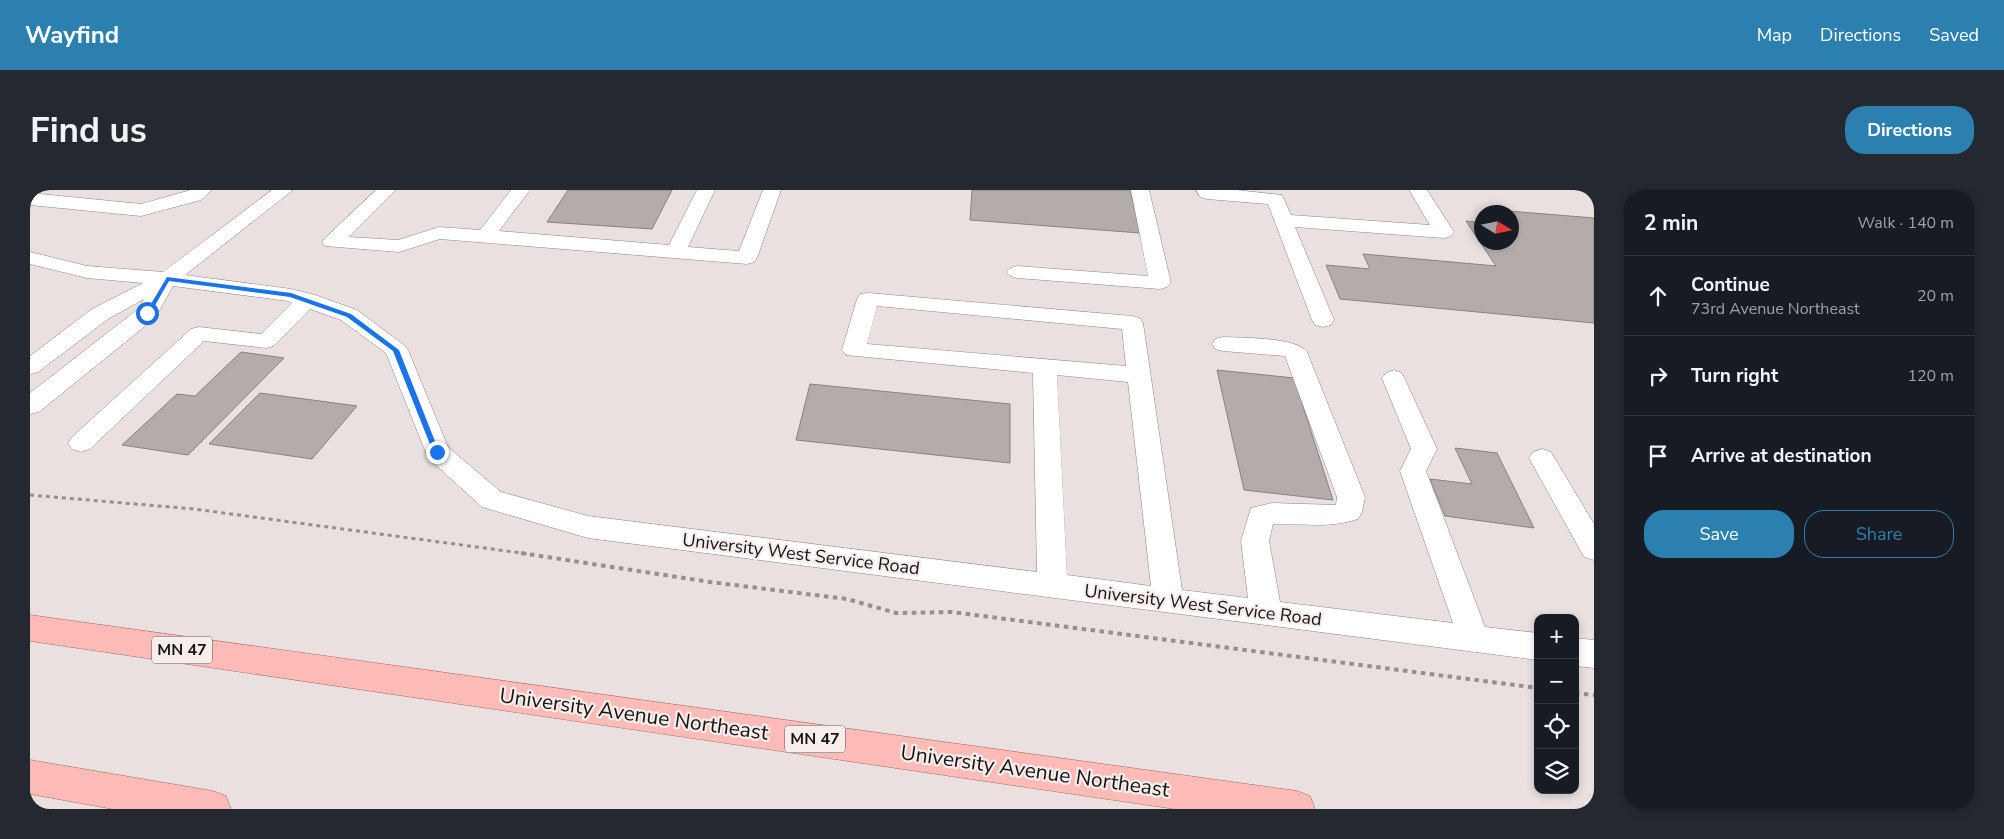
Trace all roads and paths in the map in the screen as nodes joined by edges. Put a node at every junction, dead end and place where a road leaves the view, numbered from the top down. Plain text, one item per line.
1 (202, 190) edge
2 (284, 190) edge
3 (387, 190) edge
4 (521, 190) edge
5 (706, 190) edge
6 (772, 190) edge
7 (1140, 190) edge
8 (1206, 190) edge
9 (1418, 190) edge
10 (30, 199) edge
11 (1283, 220) junction
12 (484, 236) junction
13 (676, 252) junction
14 (39, 260) edge
15 (1017, 272) dead end
16 (30, 274) edge
17 (167, 279) junction
18 (307, 300) junction
19 (1322, 320) dead end
20 (1223, 344) dead end
21 (1045, 366) junction
22 (30, 367) edge
23 (1139, 375) junction
24 (1394, 378) dead end
25 (30, 406) edge
26 (81, 443) dead end
27 (1542, 458) dead end
28 (30, 495) edge
29 (1594, 549) edge
30 (1052, 586) junction
31 (1168, 601) junction
32 (1266, 613) junction
33 (30, 628) edge
34 (1474, 639) junction
35 (1534, 646) edge
36 (1579, 652) edge
37 (1594, 654) edge
38 (1534, 687) edge
39 (1579, 693) edge
40 (1594, 695) edge
41 (30, 777) edge
42 (213, 809) edge
43 (1297, 809) edge

1 - 10 street
2 - 17 street
3 - 12 street
4 - 12 street
5 - 13 street
6 - 13 street
7 - 15 street
8 - 11 street
9 - 11 street
11 - 19 street
12 - 13 street
14 - 16 street
14 - 17 street, University West Service Road
17 - 18 street, University West Service Road
17 - 22 street
17 - 25 street
18 - 26 street
18 - 30 street, University West Service Road
20 - 32 street
21 - 23 street
21 - 23 street
21 - 30 street
23 - 31 street
24 - 34 street
27 - 29 street
28 - 38 path
30 - 31 street, University West Service Road
31 - 32 street, University West Service Road
32 - 34 street, University West Service Road
33 - 43 main road, University Avenue Northeast / MN 47
34 - 35 street, University West Service Road
36 - 37 street
39 - 40 path
41 - 42 main road

